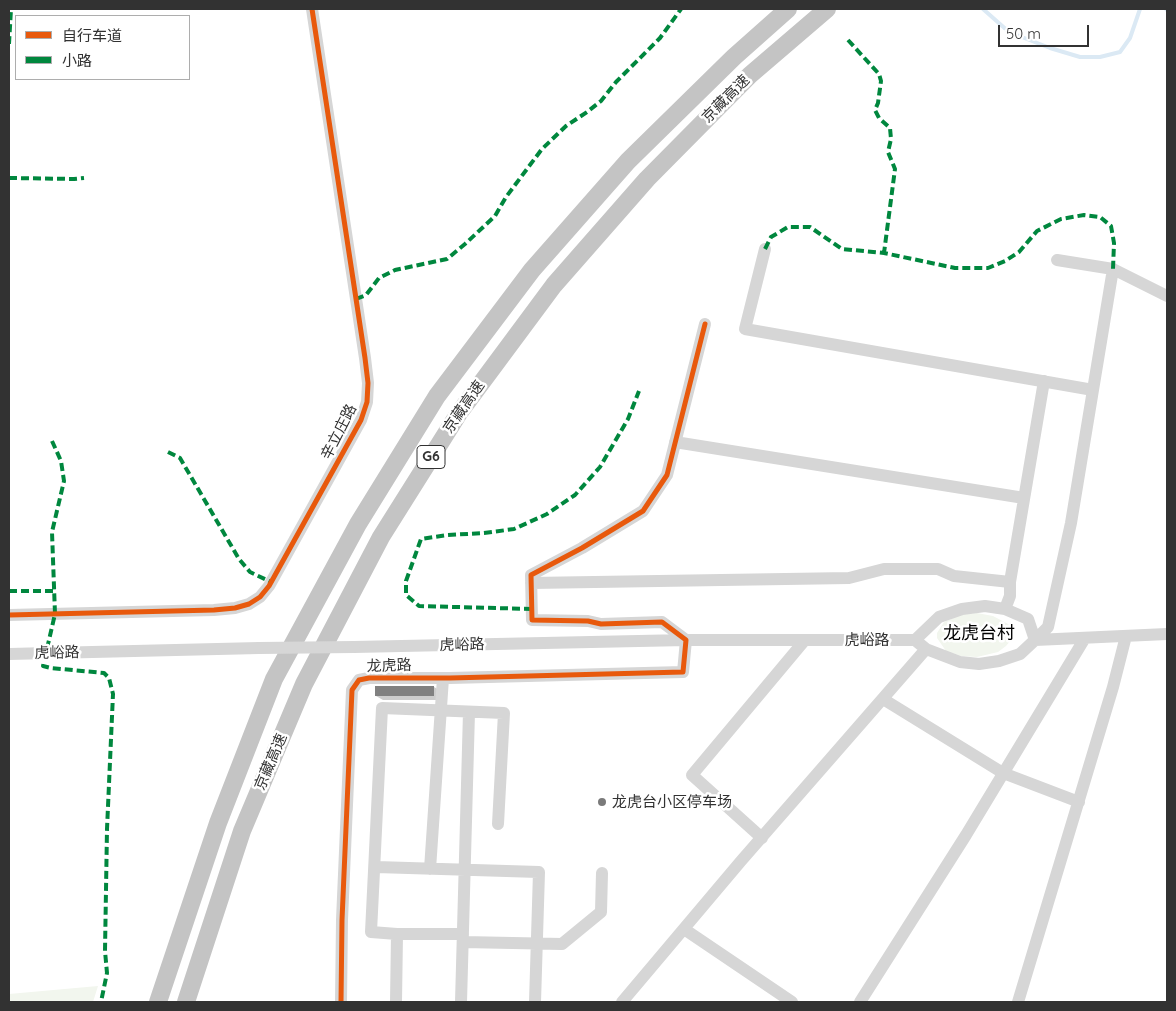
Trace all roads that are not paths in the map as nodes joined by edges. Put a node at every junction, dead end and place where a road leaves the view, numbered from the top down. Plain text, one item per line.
1 (312, 9) edge
2 (788, 9) edge
3 (827, 9) edge
4 (765, 249) dead end
5 (1057, 260) dead end
6 (1113, 268) junction
7 (1167, 296) edge
8 (705, 324) dead end
9 (1044, 381) junction
10 (1093, 390) junction
11 (675, 442) junction
12 (1024, 498) junction
13 (1010, 582) junction
14 (531, 583) junction
15 (1006, 608) junction
16 (9, 615) edge
17 (1167, 634) edge
18 (1126, 636) junction
19 (1085, 638) junction
20 (686, 640) junction
21 (805, 640) junction
22 (915, 640) junction
23 (1035, 640) junction
24 (926, 649) junction
25 (9, 654) edge
26 (443, 678) junction
27 (883, 699) junction
28 (441, 710) junction
29 (469, 712) junction
30 (1003, 772) junction
31 (1079, 802) junction
32 (498, 824) dead end
33 (762, 838) junction
34 (376, 866) junction
35 (430, 869) junction
36 (465, 870) junction
37 (602, 873) dead end
38 (684, 929) junction
39 (397, 934) junction
40 (463, 938) junction
41 (537, 944) junction
42 (158, 1002) edge
43 (186, 1002) edge
44 (341, 1002) edge
45 (396, 1002) edge
46 (461, 1002) edge
47 (535, 1002) edge
48 (622, 1002) edge
49 (792, 1002) edge
50 (860, 1002) edge
51 (1018, 1002) edge

1 - 16 street, 辛立庄路
2 - 42 highway, 京藏高速 / G6
3 - 43 highway, 京藏高速 / G6
4 - 9 street
5 - 6 street
6 - 7 street
6 - 10 street
8 - 11 street
9 - 10 street
9 - 12 street
10 - 23 street
11 - 12 street
11 - 14 street
12 - 13 street
13 - 14 street
13 - 15 street
14 - 20 street
15 - 22 street
15 - 23 street
17 - 18 street
18 - 19 street
18 - 31 street
19 - 23 street
19 - 30 street
20 - 21 street, 虎峪路
20 - 25 street, 虎峪路, bridge
20 - 26 street, 龙虎路
21 - 22 street, 虎峪路
21 - 33 street
22 - 24 street
23 - 24 street
24 - 27 street
26 - 28 street
26 - 44 street, 龙虎路
27 - 30 street
27 - 33 street
28 - 29 street
28 - 34 street
28 - 35 street
29 - 32 street
29 - 36 street
30 - 31 street
30 - 50 street
31 - 51 street
33 - 38 street
34 - 35 street
34 - 39 street
35 - 36 street
36 - 40 street
36 - 41 street
37 - 41 street
38 - 48 street
38 - 49 street
39 - 40 street
39 - 45 street
40 - 41 street
40 - 46 street
41 - 47 street

